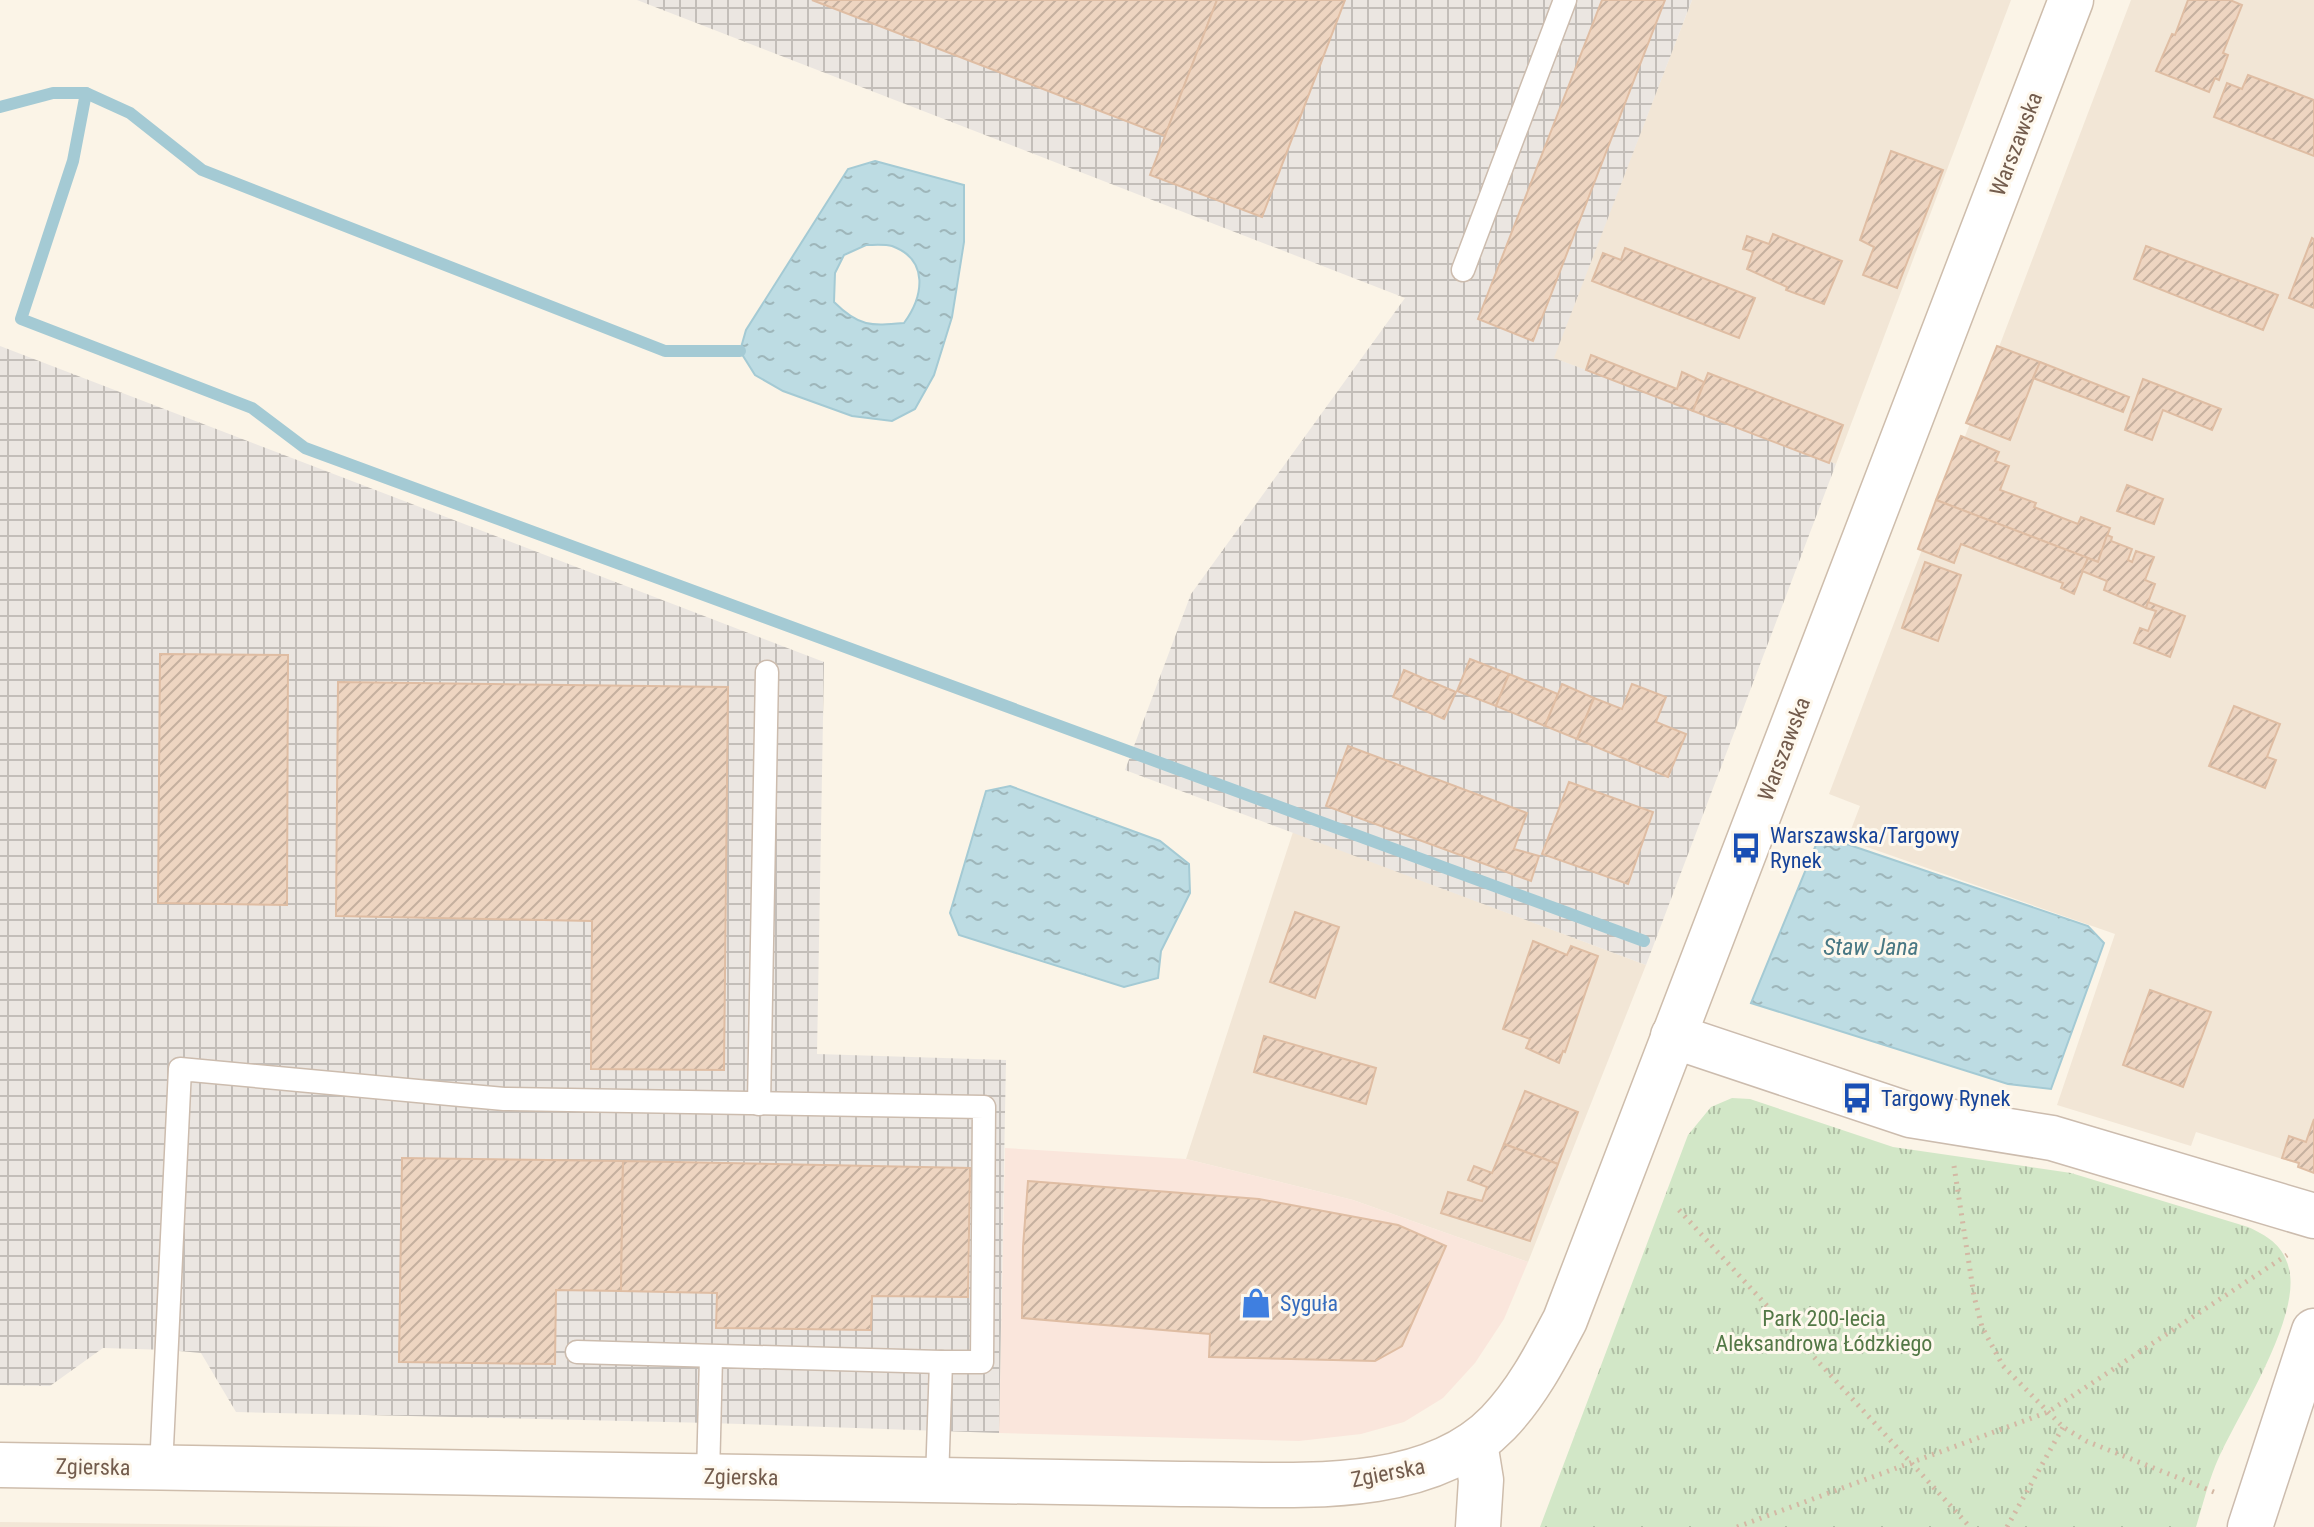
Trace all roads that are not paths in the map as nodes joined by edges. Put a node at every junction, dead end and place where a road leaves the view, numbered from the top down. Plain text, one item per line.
1 (1565, 0) edge
2 (2071, 0) edge
3 (1463, 270) dead end
4 (767, 672) dead end
5 (1673, 1036) junction
6 (759, 1104) junction
7 (2303, 1234) edge
8 (2314, 1331) edge
9 (577, 1352) dead end
10 (711, 1357) junction
11 (941, 1362) junction
12 (1475, 1443) junction
13 (0, 1465) edge
14 (161, 1468) junction
15 (708, 1476) junction
16 (937, 1480) junction
17 (1478, 1527) edge
18 (2250, 1527) edge

1 - 3 lane
2 - 5 main road, Warszawska
4 - 6 lane
5 - 7 main road
5 - 12 main road, Warszawska
6 - 11 lane
6 - 14 lane
8 - 18 main road
9 - 10 lane
10 - 11 lane
10 - 15 lane
11 - 16 lane
12 - 16 main road, Zgierska
12 - 17 main road
13 - 14 main road, Zgierska
14 - 15 main road, Zgierska
15 - 16 main road, Zgierska

